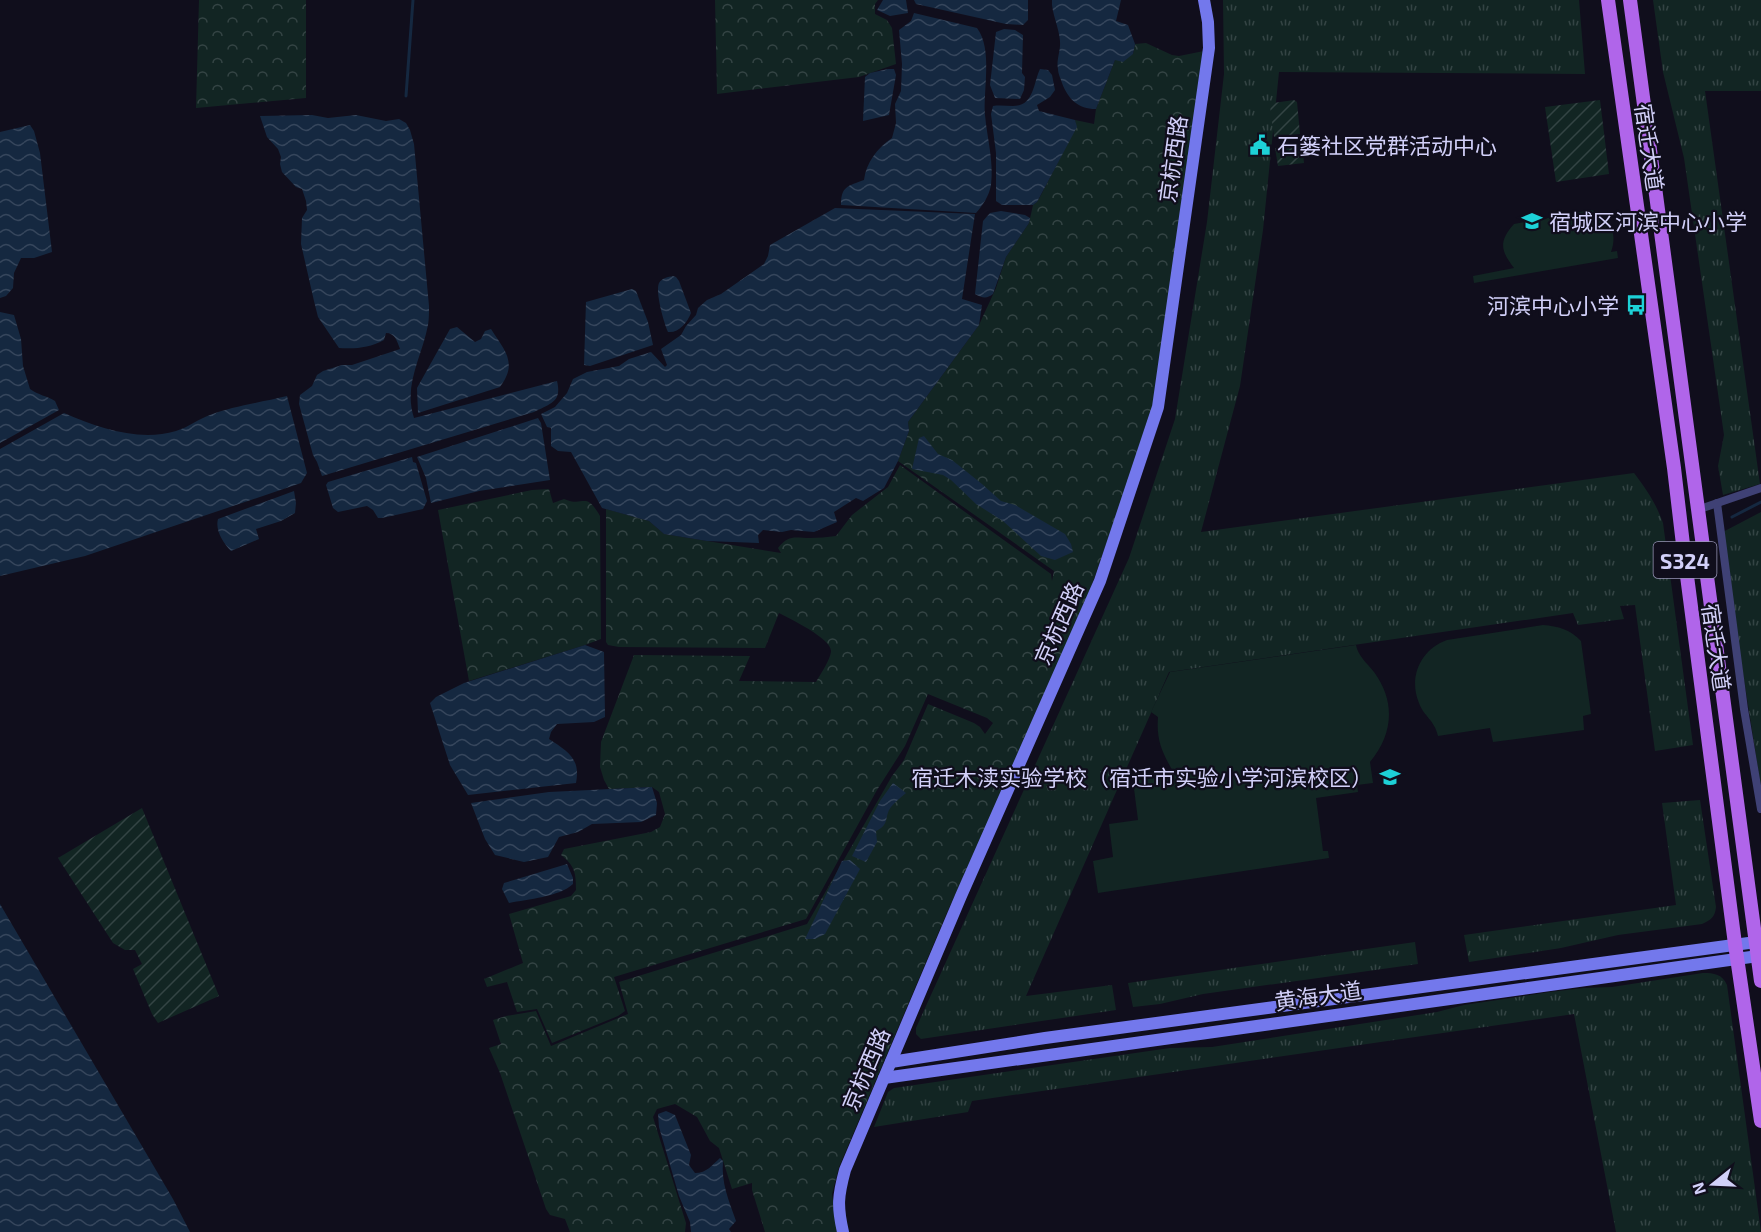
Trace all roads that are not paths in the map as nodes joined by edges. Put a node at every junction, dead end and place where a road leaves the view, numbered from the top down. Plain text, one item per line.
1 (1204, 0) edge
2 (1608, 0) edge
3 (1630, 0) edge
4 (1761, 488) edge
5 (1717, 503) junction
6 (1697, 510) junction
7 (1758, 766) edge
8 (1761, 809) edge
9 (1756, 942) junction
10 (1735, 944) junction
11 (1758, 956) junction
12 (1737, 959) junction
13 (1761, 981) edge
14 (891, 1062) junction
15 (884, 1078) junction
16 (1761, 1121) edge
17 (843, 1232) edge

1 - 14 main road, 京杭西路
2 - 10 main road, 宿迁大道 / S324
3 - 6 main road, 宿迁大道 / S324
4 - 5 street
5 - 6 street
5 - 7 street
6 - 9 main road, 宿迁大道 / S324
7 - 8 street
9 - 10 main road, 黄海大道
9 - 11 main road, 宿迁大道 / S324
10 - 12 main road, 宿迁大道 / S324
10 - 14 main road, 黄海大道
11 - 12 main road, 黄海大道
11 - 13 main road, 宿迁大道 / S324
12 - 15 main road, 黄海大道
12 - 16 main road, 宿迁大道 / S324
14 - 15 main road, 京杭西路
15 - 17 main road, 京杭西路

